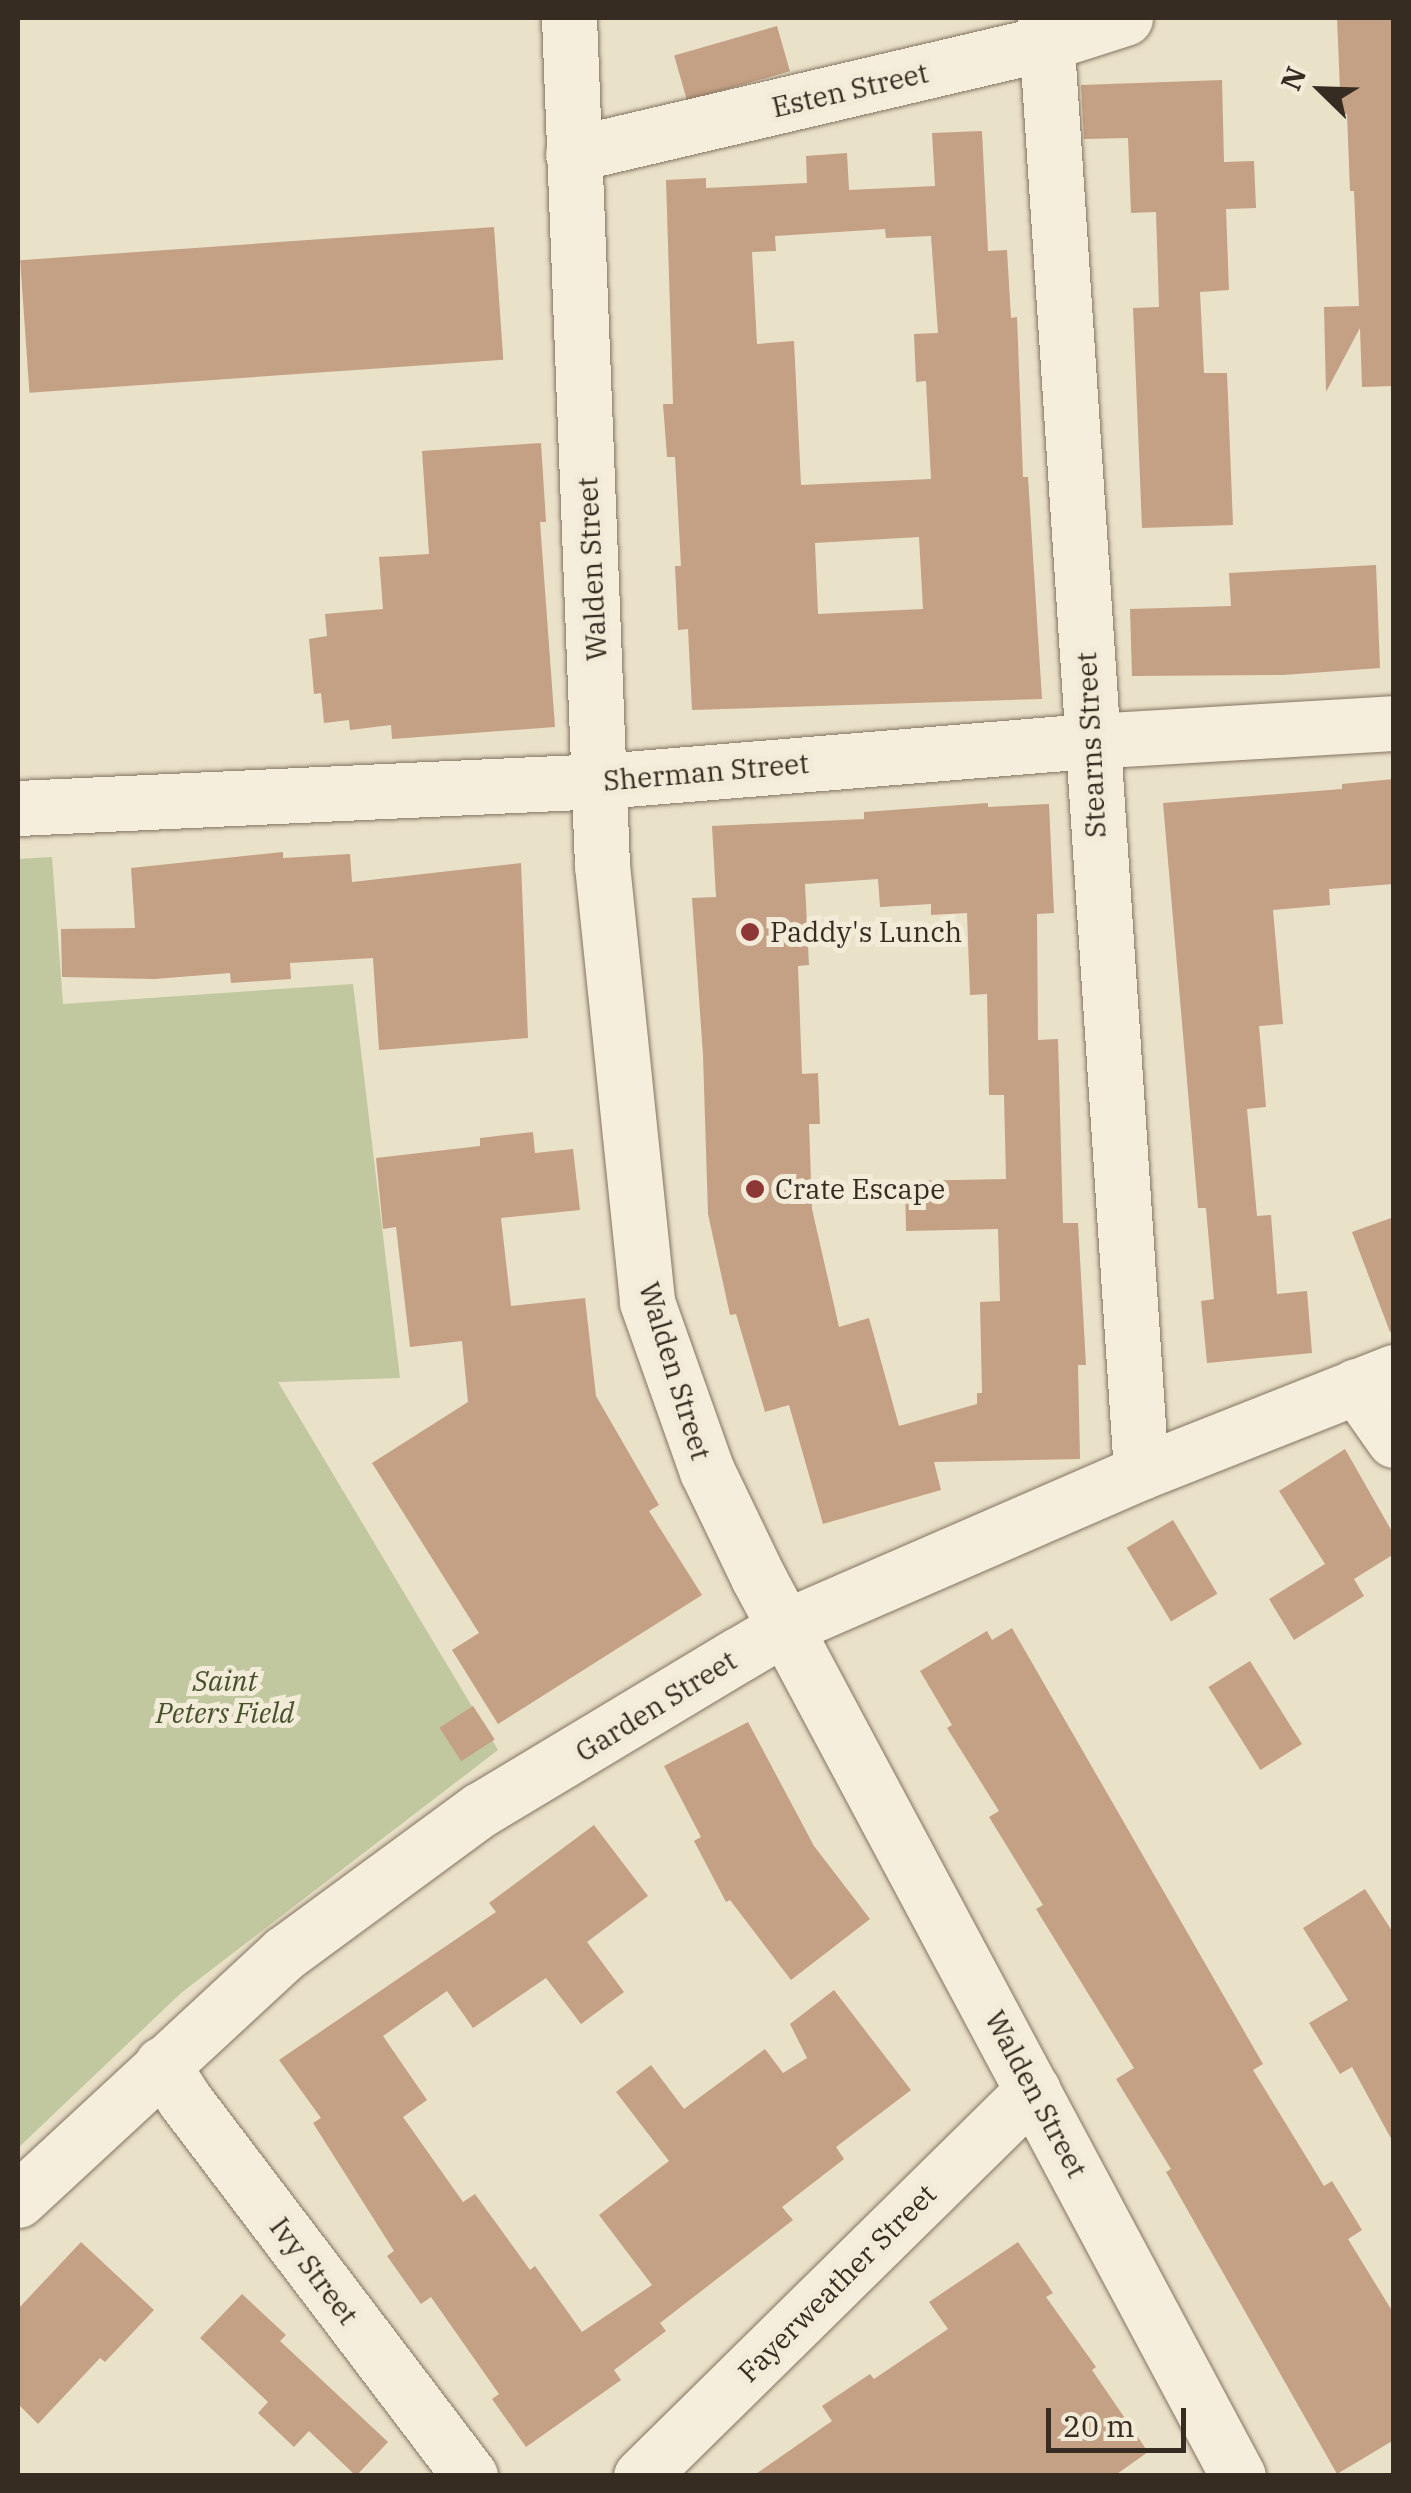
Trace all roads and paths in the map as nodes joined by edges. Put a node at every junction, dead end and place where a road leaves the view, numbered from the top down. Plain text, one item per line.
1 (569, 18) edge
2 (1125, 18) edge
3 (1046, 30) edge
4 (573, 154) junction
5 (1394, 723) edge
6 (1091, 741) junction
7 (602, 781) junction
8 (18, 808) edge
9 (1375, 1379) edge
10 (1394, 1440) edge
11 (1141, 1472) junction
12 (787, 1626) junction
13 (162, 2064) junction
14 (1032, 2090) junction
15 (18, 2200) edge
16 (470, 2476) edge
17 (641, 2476) edge
18 (1238, 2476) edge

1 - 4 street, Walden Street
2 - 3 street, Esten Street
3 - 4 street, Esten Street
3 - 6 street, Stearns Street
4 - 7 street, Walden Street
5 - 6 street, Sherman Street
6 - 7 street, Sherman Street
6 - 11 street, Stearns Street
7 - 8 street, Sherman Street
7 - 12 street, Walden Street
9 - 10 street
9 - 11 street, Garden Street
11 - 12 street, Garden Street
12 - 13 street, Garden Street
12 - 14 street, Walden Street
13 - 15 street, Garden Street
13 - 16 street, Ivy Street
14 - 17 street, Fayerweather Street
14 - 18 street, Walden Street

